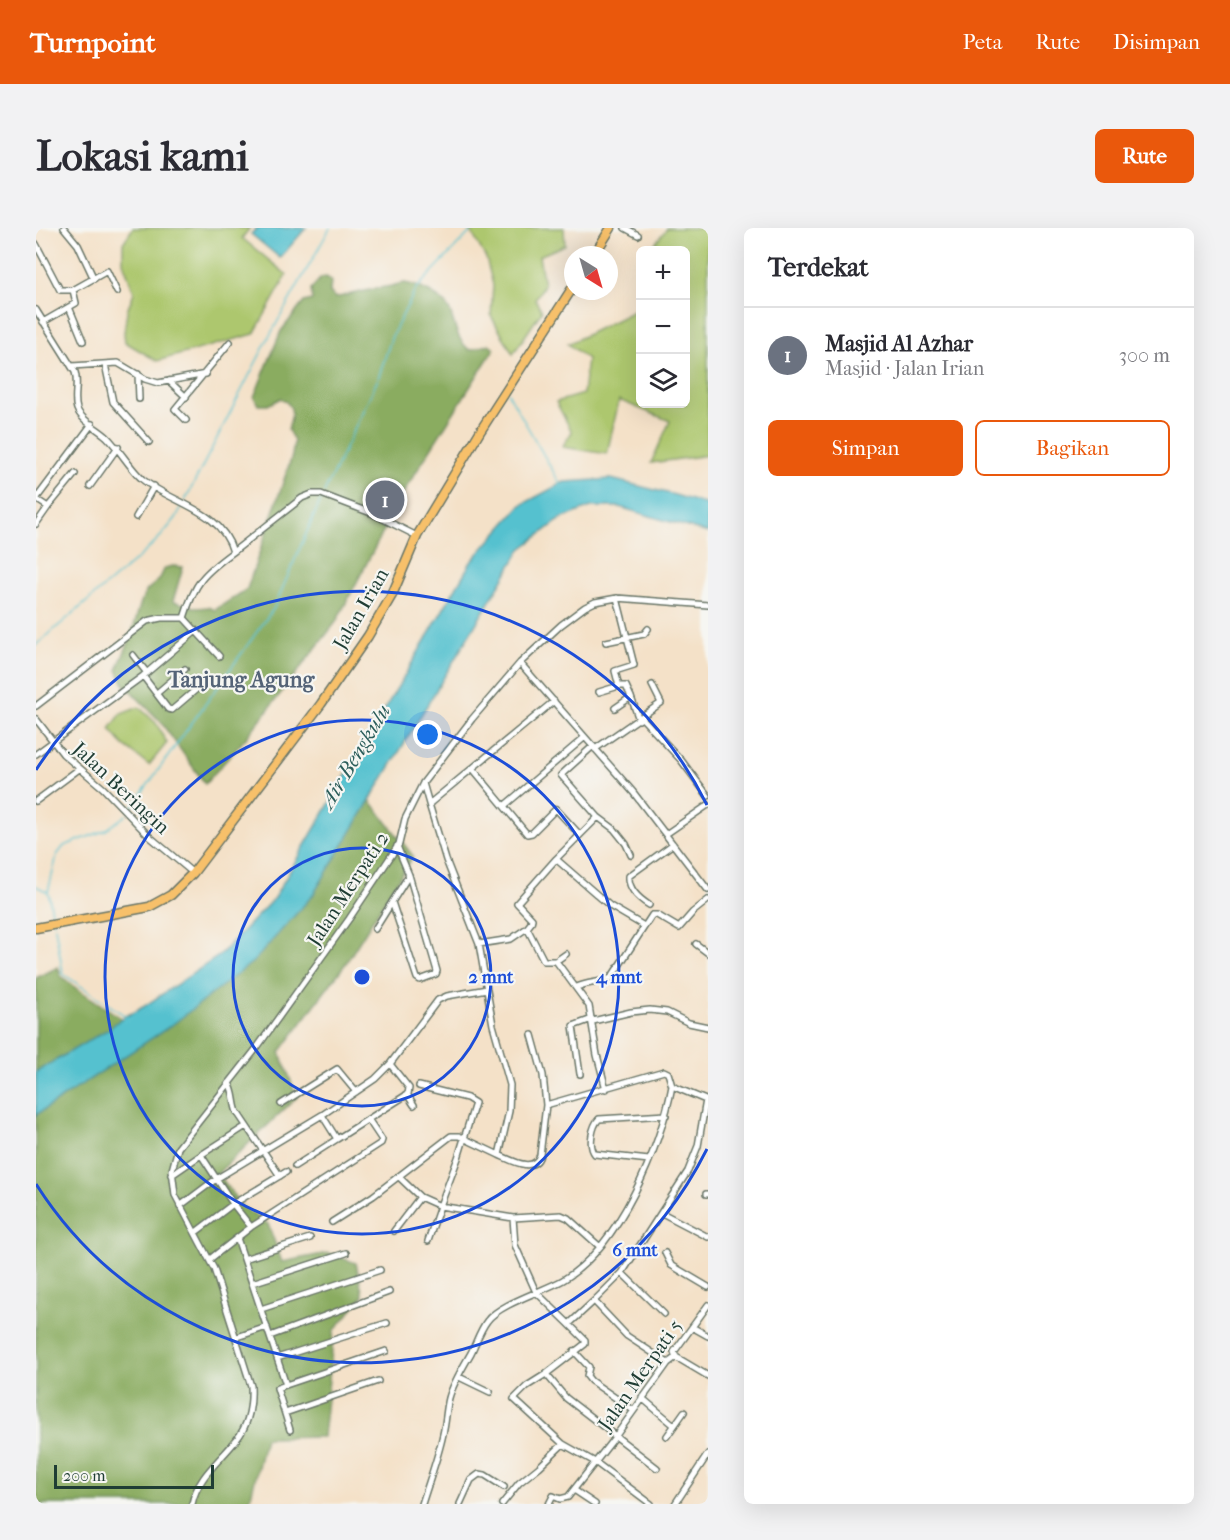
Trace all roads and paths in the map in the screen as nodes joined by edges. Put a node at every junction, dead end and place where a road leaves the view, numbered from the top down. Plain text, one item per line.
1 (64, 228) edge
2 (611, 228) edge
3 (625, 228) edge
4 (638, 235) dead end
5 (36, 244) edge
6 (600, 246) edge
7 (94, 279) junction
8 (73, 290) junction
9 (117, 292) dead end
10 (565, 300) edge
11 (69, 307) junction
12 (36, 310) edge
13 (43, 322) junction
14 (83, 341) dead end
15 (230, 342) dead end
16 (105, 364) junction
17 (72, 366) junction
18 (138, 374) junction
19 (206, 374) junction
20 (168, 381) junction
21 (186, 397) junction
22 (139, 399) dead end
23 (186, 420) dead end
24 (92, 424) junction
25 (149, 442) dead end
26 (118, 447) junction
27 (75, 474) dead end
28 (90, 486) dead end
29 (154, 486) junction
30 (36, 499) edge
31 (48, 507) junction
32 (136, 517) dead end
33 (36, 524) edge
34 (417, 536) junction
35 (233, 552) junction
36 (617, 598) junction
37 (708, 605) edge
38 (184, 618) junction
39 (648, 629) dead end
40 (196, 631) junction
41 (627, 638) junction
42 (606, 642) dead end
43 (133, 655) dead end
44 (219, 656) dead end
45 (520, 663) junction
46 (185, 669) dead end
47 (145, 674) junction
48 (652, 685) dead end
49 (619, 686) junction
50 (199, 687) dead end
51 (599, 692) dead end
52 (157, 693) junction
53 (631, 697) junction
54 (554, 701) junction
55 (36, 706) edge
56 (615, 708) dead end
57 (36, 719) edge
58 (641, 719) junction
59 (585, 737) junction
60 (52, 742) junction
61 (594, 748) junction
62 (36, 754) edge
63 (79, 769) junction
64 (473, 769) junction
65 (423, 783) junction
66 (708, 796) edge
67 (36, 801) edge
68 (429, 804) junction
69 (708, 805) edge
70 (504, 806) junction
71 (598, 817) junction
72 (666, 834) junction
73 (580, 835) junction
74 (673, 844) junction
75 (397, 846) junction
76 (631, 855) dead end
77 (556, 859) junction
78 (193, 873) junction
79 (409, 875) junction
80 (708, 890) edge
81 (708, 900) edge
82 (392, 902) junction
83 (649, 904) dead end
84 (644, 926) junction
85 (40, 928) edge
86 (527, 928) junction
87 (375, 929) dead end
88 (479, 944) junction
89 (696, 944) dead end
90 (708, 953) edge
91 (566, 954) dead end
92 (556, 961) junction
93 (577, 987) junction
94 (487, 989) junction
95 (593, 1020) junction
96 (708, 1027) edge
97 (532, 1035) dead end
98 (390, 1064) junction
99 (580, 1074) dead end
100 (229, 1083) junction
101 (419, 1086) dead end
102 (672, 1086) junction
103 (606, 1089) junction
104 (356, 1092) junction
105 (407, 1094) junction
106 (707, 1100) edge
107 (281, 1104) dead end
108 (546, 1105) junction
109 (414, 1106) dead end
110 (322, 1115) junction
111 (666, 1115) junction
112 (368, 1119) junction
113 (246, 1125) junction
114 (337, 1139) junction
115 (465, 1139) junction
116 (264, 1151) junction
117 (201, 1155) junction
118 (499, 1155) junction
119 (649, 1160) junction
120 (296, 1166) dead end
121 (172, 1175) junction
122 (399, 1177) junction
123 (216, 1179) junction
124 (420, 1197) junction
125 (233, 1204) junction
126 (180, 1206) junction
127 (440, 1206) junction
128 (662, 1214) junction
129 (513, 1218) junction
130 (332, 1222) dead end
131 (252, 1227) junction
132 (394, 1231) dead end
133 (196, 1232) junction
134 (708, 1237) edge
135 (237, 1238) junction
136 (310, 1238) dead end
137 (429, 1241) dead end
138 (600, 1246) junction
139 (346, 1252) dead end
140 (665, 1253) dead end
141 (210, 1259) junction
142 (244, 1259) junction
143 (380, 1270) dead end
144 (622, 1273) junction
145 (252, 1283) junction
146 (708, 1287) edge
147 (389, 1292) dead end
148 (536, 1292) junction
149 (594, 1301) junction
150 (708, 1305) edge
151 (261, 1309) junction
152 (664, 1314) dead end
153 (387, 1323) dead end
154 (569, 1324) junction
155 (267, 1327) junction
156 (692, 1327) junction
157 (270, 1336) junction
158 (708, 1336) edge
159 (237, 1337) junction
160 (386, 1351) dead end
161 (574, 1351) junction
162 (676, 1357) junction
163 (277, 1358) junction
164 (668, 1363) junction
165 (546, 1374) junction
166 (708, 1376) edge
167 (459, 1377) junction
168 (378, 1381) dead end
169 (286, 1385) junction
170 (490, 1392) dead end
171 (642, 1398) junction
172 (633, 1410) junction
173 (684, 1412) dead end
174 (285, 1413) junction
175 (674, 1425) junction
176 (290, 1431) dead end
177 (667, 1436) dead end
178 (615, 1437) junction
179 (563, 1444) junction
180 (708, 1454) edge
181 (595, 1462) junction
182 (657, 1468) dead end
183 (504, 1487) dead end
184 (573, 1490) junction
185 (192, 1504) edge
186 (422, 1504) edge
187 (460, 1504) edge
188 (502, 1504) edge
189 (549, 1504) edge
190 (595, 1504) edge
191 (651, 1504) edge
192 (676, 1504) edge

1 - 7 street
2 - 6 main road
3 - 4 street
5 - 8 street
7 - 8 street
7 - 9 street
8 - 11 street
10 - 34 main road, Jalan Irian
11 - 13 street
11 - 14 street
12 - 13 street
13 - 17 street
15 - 19 street
16 - 17 street
16 - 18 street
16 - 25 street
17 - 24 street
18 - 20 street
18 - 22 street
19 - 20 street
19 - 21 street
20 - 21 street
21 - 23 street
24 - 26 street
24 - 30 street
26 - 28 street
26 - 29 street
27 - 31 street
29 - 32 street
29 - 35 street
30 - 31 street
31 - 33 street
34 - 35 street
34 - 78 main road, Jalan Irian
35 - 38 street
36 - 37 street, Jalan Merpati 2
36 - 41 street
36 - 45 street, Jalan Merpati 2
38 - 40 street
38 - 55 street
39 - 41 street
40 - 44 street
40 - 47 street
41 - 42 street
41 - 49 street
43 - 47 street
45 - 54 street
45 - 65 street, Jalan Merpati 2
46 - 52 street
47 - 52 street
47 - 60 street
48 - 58 street
49 - 51 street
49 - 53 street
50 - 52 street
53 - 56 street
53 - 58 street
54 - 59 street
54 - 64 street
57 - 60 street, Jalan Beringin
58 - 61 street
58 - 66 street
59 - 61 street
59 - 70 street
60 - 62 street
60 - 63 street, Jalan Beringin
61 - 71 street
61 - 72 street
63 - 67 street
63 - 78 street, Jalan Beringin
64 - 68 street
64 - 70 street
65 - 68 street
65 - 75 street, Jalan Merpati 2
68 - 88 street
69 - 72 street
70 - 73 street
71 - 73 street
71 - 76 street
72 - 74 street
73 - 77 street
74 - 80 street
74 - 83 street
75 - 79 street
75 - 100 street, Jalan Merpati 2
77 - 84 street
77 - 86 street
78 - 85 main road, Jalan Irian
79 - 82 street
79 - 82 street
81 - 84 street
82 - 87 street
84 - 93 street
86 - 88 street
86 - 92 street
88 - 94 street
89 - 90 street
91 - 92 street
92 - 93 street
93 - 95 street
94 - 98 street
94 - 118 street
95 - 96 street
95 - 99 street
95 - 103 street
97 - 108 street
98 - 104 street
98 - 105 street
100 - 113 street
100 - 121 street, Jalan Merpati 2
101 - 115 street
102 - 103 street
102 - 106 street
102 - 111 street
103 - 108 street
104 - 107 street
104 - 110 street
105 - 109 street
105 - 112 street
106 - 128 street
108 - 118 street
110 - 114 street
110 - 116 street
111 - 119 street
111 - 119 street
112 - 114 street
112 - 131 street
113 - 116 street
113 - 117 street
114 - 120 street
115 - 118 street
115 - 122 street
115 - 127 street
116 - 123 street
116 - 125 street
117 - 121 street
117 - 123 street
119 - 138 street
121 - 126 street
122 - 124 street
122 - 130 street
123 - 125 street
123 - 126 street
124 - 127 street
124 - 132 street
125 - 131 street
125 - 133 street
126 - 133 street
127 - 129 street
127 - 137 street
128 - 134 street
128 - 144 street
129 - 138 street
129 - 148 street
131 - 135 street
133 - 141 street
135 - 141 street
135 - 142 street
136 - 142 street
138 - 148 street
139 - 145 street
140 - 146 street
141 - 159 street
142 - 145 street
143 - 151 street
144 - 149 street
144 - 152 street
145 - 151 street
147 - 157 street
148 - 154 street
148 - 167 street
149 - 154 street
149 - 164 street
150 - 156 street, Jalan Merpati 5
151 - 155 street
153 - 163 street
154 - 161 street
155 - 157 street
155 - 159 street
156 - 158 street
156 - 162 street, Jalan Merpati 5
157 - 163 street
159 - 185 street
160 - 169 street
161 - 165 street
161 - 172 street
162 - 164 street, Jalan Merpati 5
162 - 166 street
163 - 169 street
164 - 171 street, Jalan Merpati 5
165 - 178 street
165 - 179 street
167 - 170 street
167 - 186 street
168 - 174 street
169 - 174 street
171 - 172 street, Jalan Merpati 5
171 - 175 street
172 - 178 street, Jalan Merpati 5
173 - 175 street
174 - 176 street
175 - 177 street
178 - 181 street, Jalan Merpati 5
178 - 182 street
179 - 181 street
179 - 188 street
180 - 192 street
181 - 184 street, Jalan Merpati 5
181 - 191 street
183 - 187 street
184 - 189 street
184 - 190 street

